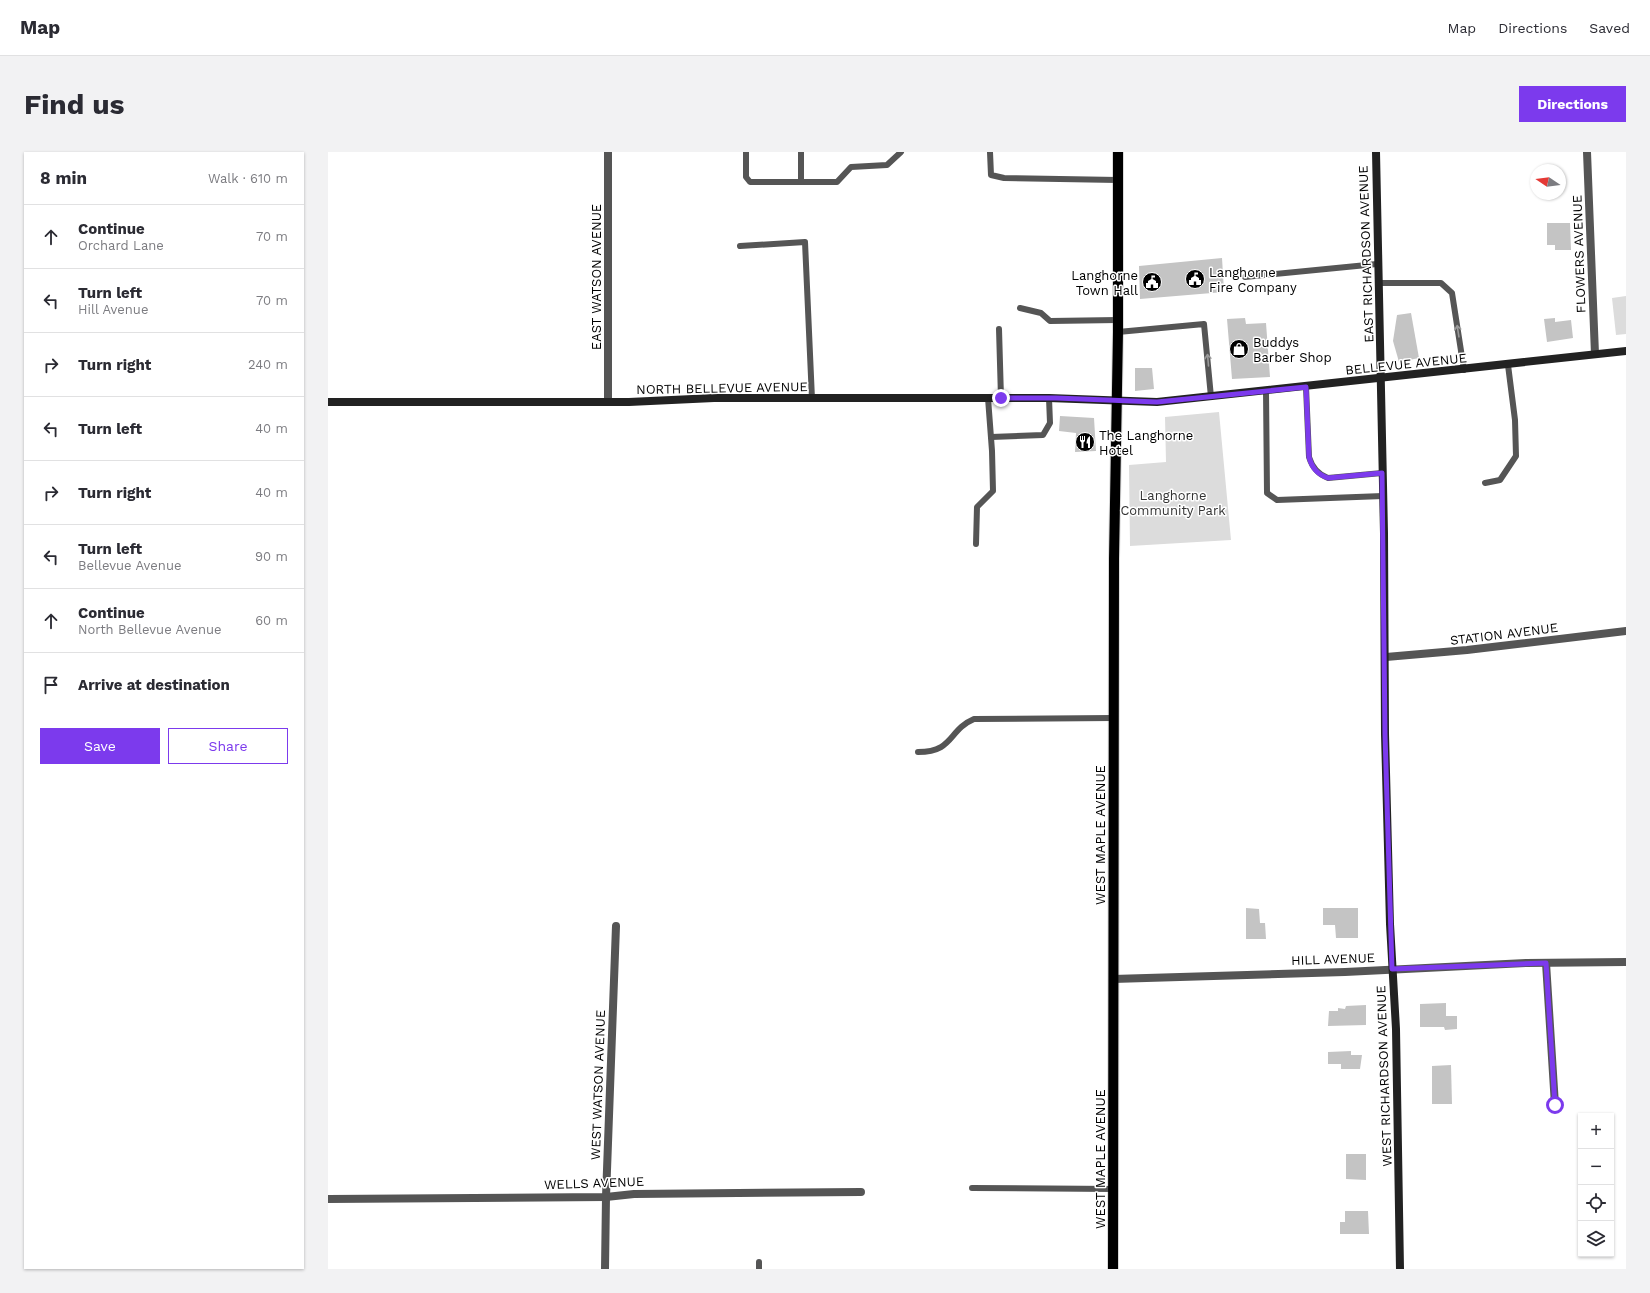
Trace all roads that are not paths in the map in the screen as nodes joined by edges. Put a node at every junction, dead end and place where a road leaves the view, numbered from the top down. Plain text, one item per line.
1 (608, 152) edge
2 (746, 152) edge
3 (800, 152) edge
4 (901, 152) edge
5 (990, 152) edge
6 (1118, 152) edge
7 (1376, 152) edge
8 (1587, 152) edge
9 (1118, 180) junction
10 (801, 182) junction
11 (740, 246) dead end
12 (1378, 264) junction
13 (1245, 277) dead end
14 (1378, 283) junction
15 (1020, 308) dead end
16 (1118, 320) junction
17 (999, 329) dead end
18 (1118, 332) junction
19 (1626, 351) edge
20 (1595, 354) junction
21 (1508, 365) junction
22 (1464, 370) junction
23 (1381, 379) junction
24 (1306, 387) junction
25 (1266, 391) junction
26 (1211, 397) junction
27 (988, 398) junction
28 (1001, 398) junction
29 (1049, 398) junction
30 (812, 399) junction
31 (328, 402) edge
32 (608, 402) junction
33 (1117, 402) junction
34 (991, 437) junction
35 (1382, 473) junction
36 (1485, 483) dead end
37 (1383, 496) junction
38 (976, 544) dead end
39 (1626, 631) edge
40 (1386, 657) junction
41 (1113, 718) junction
42 (918, 752) dead end
43 (616, 926) dead end
44 (1626, 962) edge
45 (1546, 963) junction
46 (1392, 969) junction
47 (1113, 979) junction
48 (1555, 1105) dead end
49 (972, 1188) dead end
50 (1114, 1189) junction
51 (860, 1192) dead end
52 (606, 1197) junction
53 (328, 1199) edge
54 (759, 1262) dead end
55 (606, 1269) edge
56 (759, 1269) edge
57 (1113, 1269) edge
58 (1400, 1269) edge

1 - 32 street, EAST WATSON AVENUE
2 - 10 lane
3 - 10 lane
4 - 10 lane
5 - 9 lane
6 - 9 main road, WEST MAPLE AVENUE
7 - 12 street, EAST RICHARDSON AVENUE
8 - 20 street, FLOWERS AVENUE
9 - 16 main road, WEST MAPLE AVENUE
11 - 30 lane
12 - 13 lane
12 - 14 street, EAST RICHARDSON AVENUE
22 -> 14 lane
14 - 23 street, EAST RICHARDSON AVENUE
15 - 16 lane
16 - 18 main road, WEST MAPLE AVENUE
17 - 28 lane
26 -> 18 lane
18 - 33 main road, WEST MAPLE AVENUE
19 - 20 street, BELLEVUE AVENUE
20 - 21 street, BELLEVUE AVENUE
21 - 22 street, BELLEVUE AVENUE
21 - 36 lane
22 - 23 street, BELLEVUE AVENUE
23 - 24 street, BELLEVUE AVENUE
23 - 35 street, WEST RICHARDSON AVENUE
24 - 25 street, BELLEVUE AVENUE
24 - 35 lane
25 - 26 street, BELLEVUE AVENUE
25 - 37 lane
26 - 33 street, BELLEVUE AVENUE
27 - 28 street, NORTH BELLEVUE AVENUE
27 - 30 street, NORTH BELLEVUE AVENUE
27 - 34 lane
28 - 29 street, NORTH BELLEVUE AVENUE
29 - 33 street, NORTH BELLEVUE AVENUE
29 - 34 lane
30 - 32 street, NORTH BELLEVUE AVENUE
31 - 32 street, NORTH BELLEVUE AVENUE
33 - 41 main road, WEST MAPLE AVENUE
34 - 38 lane
35 - 37 street, WEST RICHARDSON AVENUE
37 - 40 street, WEST RICHARDSON AVENUE
39 - 40 street, STATION AVENUE
40 - 46 street, WEST RICHARDSON AVENUE
41 - 42 lane
41 - 47 main road, WEST MAPLE AVENUE
43 - 52 street, WEST WATSON AVENUE
44 - 45 street, HILL AVENUE
45 - 46 street, HILL AVENUE
45 - 48 street
46 - 47 street, HILL AVENUE
46 - 58 street, WEST RICHARDSON AVENUE
47 - 50 main road, WEST MAPLE AVENUE
49 - 50 lane
50 - 57 main road, WEST MAPLE AVENUE
51 - 52 street, WELLS AVENUE
52 - 53 street, WELLS AVENUE
52 - 55 street, WEST WATSON AVENUE
54 - 56 lane

